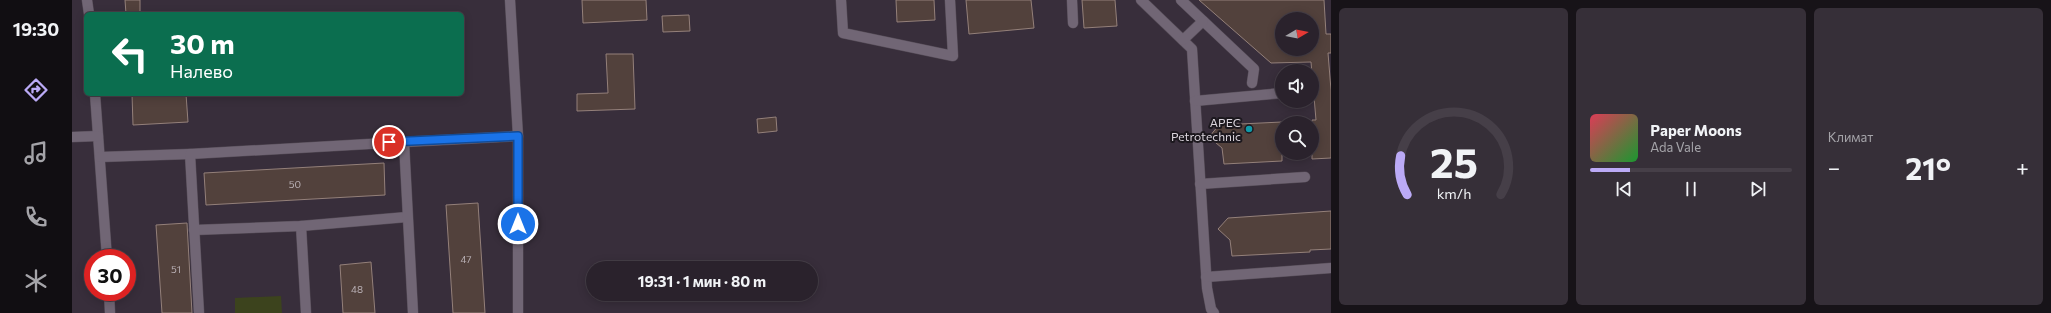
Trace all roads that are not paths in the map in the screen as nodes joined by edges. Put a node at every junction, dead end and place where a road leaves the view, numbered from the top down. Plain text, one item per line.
1 (87, 0) edge
2 (510, 0) edge
3 (841, 0) edge
4 (950, 0) edge
5 (1072, 0) edge
6 (1141, 0) edge
7 (1181, 0) edge
8 (88, 12) edge
9 (1203, 22) junction
10 (1073, 23) dead end
11 (1183, 40) junction
12 (1252, 83) dead end
13 (1275, 94) edge
14 (95, 96) edge
15 (1195, 101) junction
16 (98, 136) junction
17 (518, 136) junction
18 (72, 137) edge
19 (404, 142) junction
20 (190, 154) junction
21 (100, 157) junction
22 (1304, 178) dead end
23 (1200, 184) junction
24 (407, 217) junction
25 (301, 226) junction
26 (194, 230) junction
27 (106, 249) edge
28 (1331, 268) edge
29 (1206, 278) junction
30 (109, 301) edge
31 (110, 313) edge
32 (199, 313) edge
33 (306, 313) edge
34 (413, 313) edge
35 (518, 313) edge
36 (1214, 313) edge

1 - 8 street
2 - 17 street
3 - 4 street
5 - 10 street
6 - 11 street
7 - 9 street
9 - 11 street
9 - 12 street
11 - 15 street
13 - 15 street
14 - 16 street
15 - 23 street
16 - 18 street
16 - 21 street
17 - 19 street
17 - 35 street
19 - 20 street
19 - 24 street
20 - 21 street
20 - 26 street
21 - 27 street
22 - 23 street
23 - 29 street
24 - 25 street
24 - 34 street
25 - 26 street
25 - 33 street
26 - 32 street
28 - 29 street
29 - 36 street
30 - 31 street

